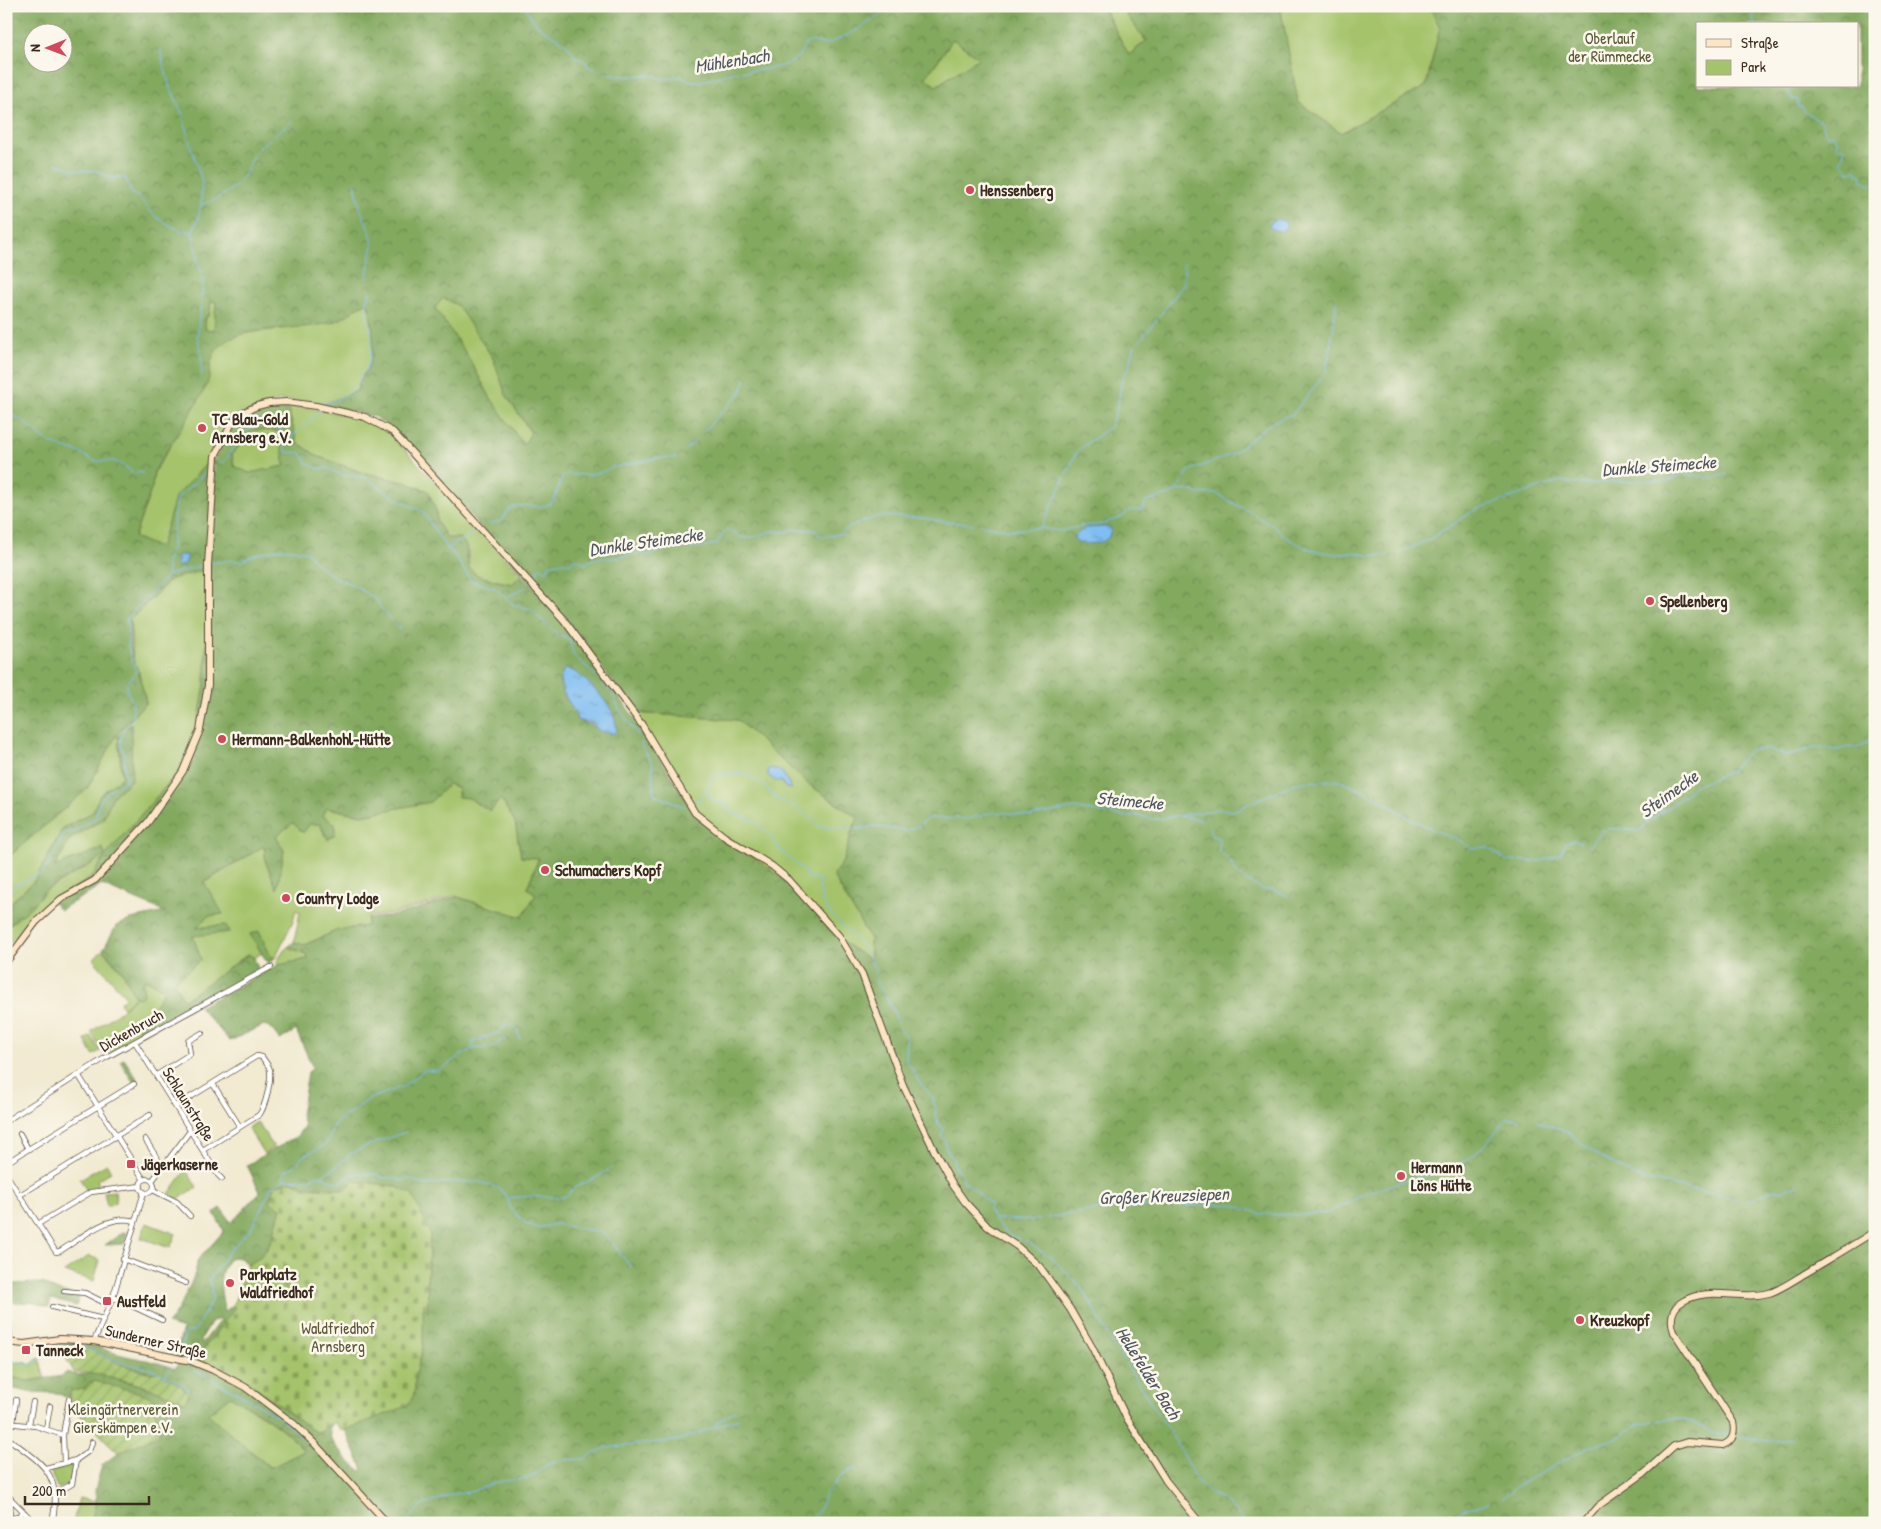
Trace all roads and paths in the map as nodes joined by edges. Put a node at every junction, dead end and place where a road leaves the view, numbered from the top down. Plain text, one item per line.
1 (6, 962) edge
2 (271, 967) dead end
3 (202, 1033) dead end
4 (136, 1042) junction
5 (157, 1075) junction
6 (79, 1076) junction
7 (134, 1084) dead end
8 (213, 1084) junction
9 (98, 1106) junction
10 (176, 1106) junction
11 (150, 1115) dead end
12 (6, 1121) edge
13 (240, 1127) junction
14 (190, 1131) junction
15 (20, 1134) dead end
16 (116, 1135) junction
17 (145, 1139) dead end
18 (28, 1149) junction
19 (203, 1150) junction
20 (6, 1163) edge
21 (162, 1166) junction
22 (6, 1174) edge
23 (222, 1179) dead end
24 (144, 1180) junction
25 (152, 1181) junction
26 (141, 1186) junction
27 (153, 1190) junction
28 (144, 1192) junction
29 (20, 1195) junction
30 (190, 1216) dead end
31 (135, 1221) junction
32 (38, 1224) junction
33 (1875, 1232) edge
34 (123, 1260) junction
35 (186, 1283) dead end
36 (64, 1291) dead end
37 (113, 1296) junction
38 (109, 1305) junction
39 (52, 1307) dead end
40 (9, 1319) dead end
41 (103, 1319) junction
42 (162, 1320) dead end
43 (94, 1341) junction
44 (8, 1343) edge
45 (16, 1400) dead end
46 (69, 1400) dead end
47 (33, 1402) dead end
48 (50, 1406) dead end
49 (6, 1422) edge
50 (13, 1422) junction
51 (29, 1424) junction
52 (46, 1429) junction
53 (63, 1435) junction
54 (6, 1437) edge
55 (92, 1442) dead end
56 (76, 1460) junction
57 (64, 1463) junction
58 (46, 1468) junction
59 (56, 1492) junction
60 (6, 1494) edge
61 (11, 1498) junction
62 (23, 1511) junction
63 (10, 1521) edge
64 (35, 1523) edge
65 (52, 1523) edge
66 (386, 1523) edge
67 (1200, 1523) edge
68 (1583, 1523) edge

1 - 67 main road
2 - 4 street, Dickenbruch
3 - 5 street
4 - 5 street, Schlaunstraße
4 - 6 street, Dickenbruch
5 - 10 street, Schlaunstraße
6 - 9 street
6 - 12 street, Dickenbruch
7 - 9 street
8 - 10 street
8 - 13 street
8 - 13 street
9 - 16 street
9 - 18 street
10 - 14 street, Schlaunstraße
11 - 16 street
13 - 19 street
14 - 19 street, Schlaunstraße
14 - 21 street
15 - 18 street
16 - 24 street
16 - 29 street
17 - 21 street
18 - 20 street
19 - 23 street, Schlaunstraße
21 - 25 street
22 - 29 street
24 - 25 street
24 - 26 street
25 - 27 street
26 - 28 street
26 - 32 street
27 - 28 street
27 - 30 street
28 - 31 street
29 - 32 street
31 - 32 street
31 - 34 street
33 - 68 main road
34 - 35 street
34 - 37 street
36 - 38 street
37 - 38 street
37 - 42 street
38 - 41 street
39 - 41 street
40 - 44 street, Sunderner Straße
41 - 43 street
43 - 44 main road, Sunderner Straße
43 - 66 main road, Sunderner Straße
45 - 50 street
46 - 53 street
47 - 51 street
48 - 52 street
49 - 50 street
50 - 51 street
51 - 52 street
52 - 53 street
53 - 57 street
54 - 58 street
55 - 56 street
56 - 57 street
56 - 59 street
57 - 58 street
58 - 59 street
59 - 65 street
60 - 61 street
61 - 62 street
61 - 63 street
62 - 63 street
62 - 64 street

